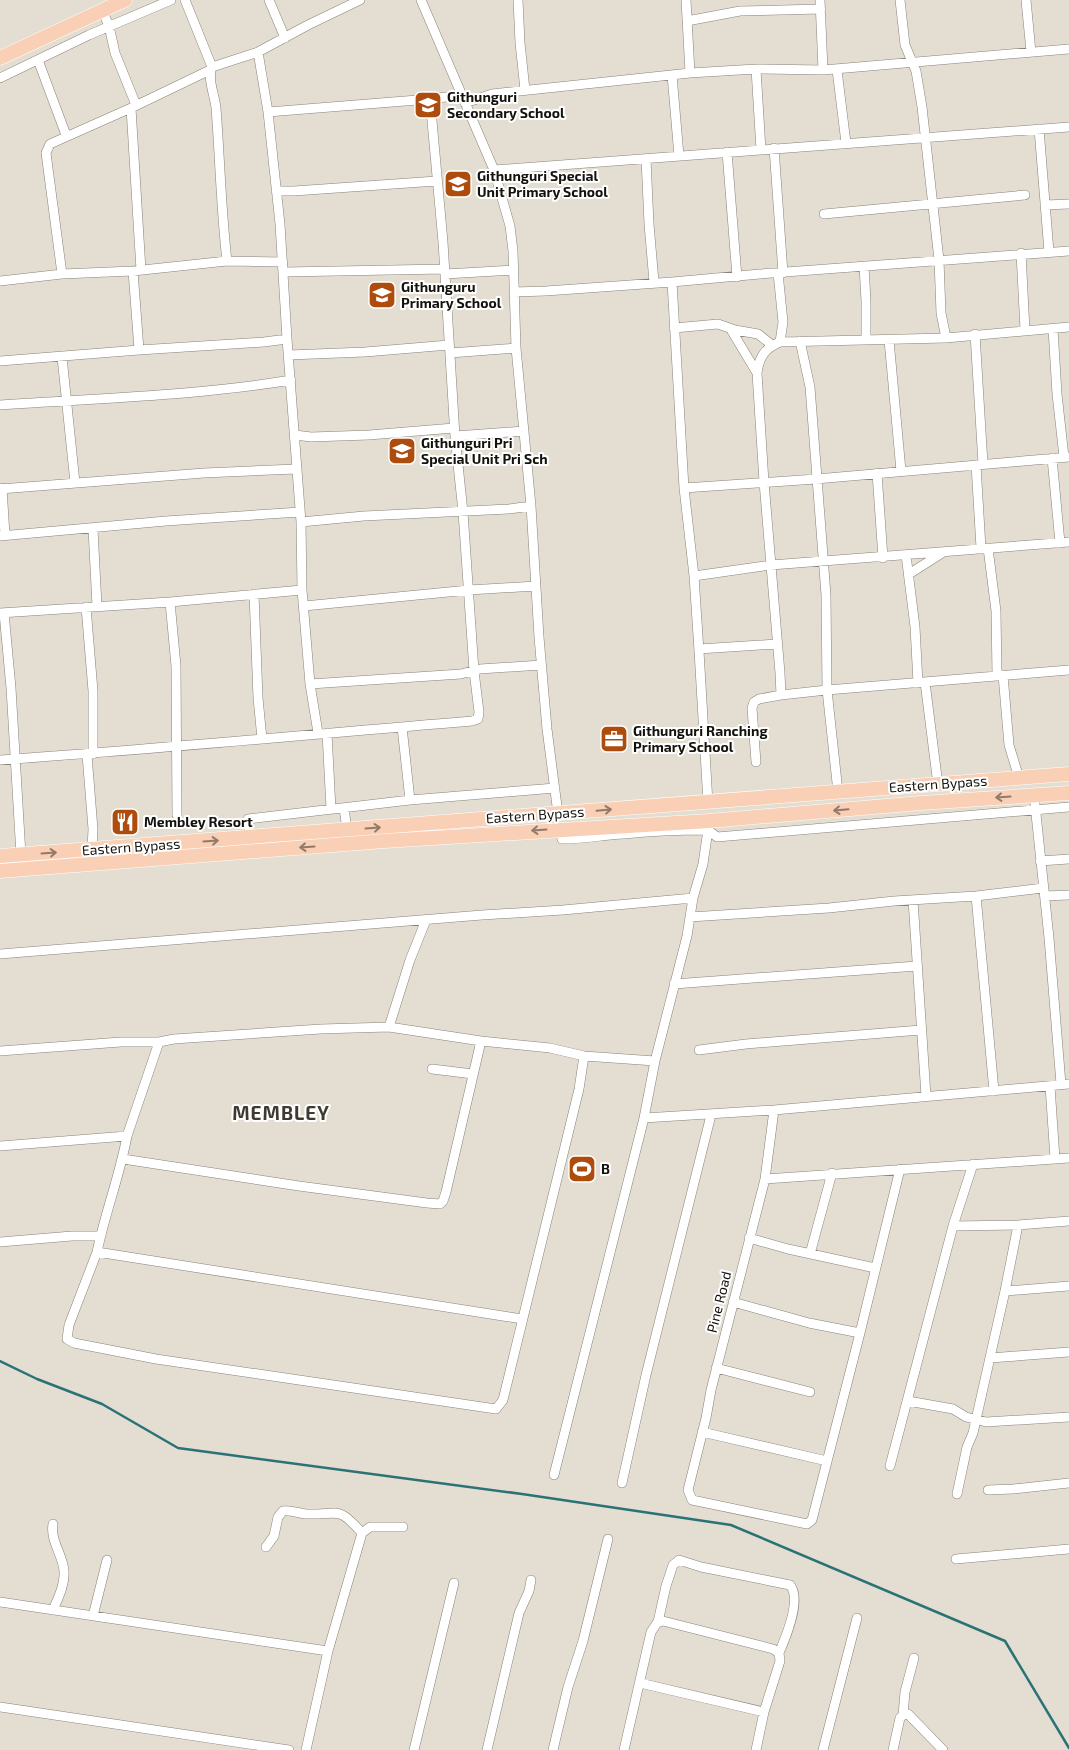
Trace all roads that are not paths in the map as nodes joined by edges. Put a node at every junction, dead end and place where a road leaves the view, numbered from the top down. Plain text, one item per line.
1 (125, 0) edge
2 (171, 0) edge
3 (184, 0) edge
4 (268, 0) edge
5 (421, 0) edge
6 (518, 0) edge
7 (686, 0) edge
8 (900, 0) edge
9 (1026, 0) edge
10 (358, 1) edge
11 (820, 4) edge
12 (102, 10) junction
13 (687, 21) junction
14 (109, 26) junction
15 (285, 38) junction
16 (1069, 48) edge
17 (258, 52) junction
18 (1031, 52) junction
19 (0, 58) edge
20 (38, 60) junction
21 (912, 61) junction
22 (211, 69) junction
23 (756, 70) junction
24 (823, 70) junction
25 (837, 70) junction
26 (690, 73) junction
27 (672, 75) junction
28 (0, 78) edge
29 (525, 90) junction
30 (430, 99) junction
31 (463, 99) junction
32 (133, 107) junction
33 (268, 112) junction
34 (1069, 127) edge
35 (1039, 129) junction
36 (66, 135) junction
37 (925, 137) junction
38 (846, 143) junction
39 (774, 148) junction
40 (761, 150) junction
41 (726, 152) junction
42 (679, 156) junction
43 (646, 159) junction
44 (494, 170) junction
45 (438, 181) junction
46 (276, 191) junction
47 (1025, 195) dead end
48 (933, 203) junction
49 (1069, 204) edge
50 (1045, 206) junction
51 (824, 214) dead end
52 (1069, 251) edge
53 (1049, 252) junction
54 (1021, 253) junction
55 (939, 260) junction
56 (227, 261) junction
57 (283, 262) junction
58 (864, 266) junction
59 (514, 270) junction
60 (137, 271) junction
61 (284, 272) junction
62 (445, 272) junction
63 (781, 273) junction
64 (62, 274) junction
65 (737, 277) junction
66 (0, 281) edge
67 (654, 282) junction
68 (672, 282) junction
69 (514, 292) junction
70 (1069, 327) edge
71 (674, 328) junction
72 (730, 328) junction
73 (1053, 329) junction
74 (1026, 330) junction
75 (974, 334) junction
76 (288, 338) junction
77 (946, 338) junction
78 (866, 339) junction
79 (889, 340) junction
80 (800, 341) junction
81 (776, 344) junction
82 (516, 348) junction
83 (450, 349) junction
84 (139, 350) junction
85 (289, 355) junction
86 (62, 357) junction
87 (0, 361) edge
88 (757, 373) junction
89 (291, 380) junction
90 (67, 400) junction
91 (0, 405) edge
92 (524, 431) junction
93 (454, 432) junction
94 (295, 435) junction
95 (1066, 457) edge
96 (1052, 458) junction
97 (980, 465) junction
98 (296, 469) junction
99 (901, 471) junction
100 (877, 473) junction
101 (816, 479) junction
102 (764, 482) junction
103 (75, 483) junction
104 (1, 488) edge
105 (684, 488) junction
106 (531, 506) junction
107 (300, 512) junction
108 (463, 512) junction
109 (301, 522) junction
110 (93, 529) junction
111 (3, 535) edge
112 (1064, 543) edge
113 (985, 548) junction
114 (943, 552) junction
115 (906, 555) junction
116 (883, 558) junction
117 (823, 562) junction
118 (771, 565) junction
119 (909, 574) junction
120 (694, 576) junction
121 (536, 586) junction
122 (302, 590) junction
123 (469, 590) junction
124 (254, 594) junction
125 (170, 602) junction
126 (97, 606) junction
127 (304, 606) junction
128 (86, 607) junction
129 (2, 613) edge
130 (777, 644) junction
131 (699, 649) junction
132 (541, 666) junction
133 (1069, 670) edge
134 (474, 672) junction
135 (1000, 675) junction
136 (922, 682) junction
137 (310, 684) junction
138 (827, 690) junction
139 (781, 696) junction
140 (402, 727) junction
141 (328, 732) junction
142 (318, 733) junction
143 (262, 739) junction
144 (176, 747) junction
145 (90, 754) junction
146 (15, 759) junction
147 (0, 760) edge
148 (756, 762) dead end
149 (1069, 774) edge
150 (1020, 778) junction
151 (938, 785) junction
152 (554, 788) junction
153 (838, 792) junction
154 (1069, 793) edge
155 (1034, 795) junction
156 (410, 800) junction
157 (708, 803) junction
158 (657, 806) junction
159 (1069, 807) edge
160 (344, 808) junction
161 (331, 809) junction
162 (1035, 810) junction
163 (821, 811) junction
164 (558, 814) junction
165 (177, 816) dead end
166 (658, 824) junction
167 (709, 825) junction
168 (821, 827) junction
169 (560, 829) junction
170 (347, 830) junction
171 (250, 838) junction
172 (92, 849) junction
173 (21, 855) junction
174 (0, 856) edge
175 (1069, 859) edge
176 (1040, 861) junction
177 (0, 871) edge
178 (1044, 892) junction
179 (1069, 895) edge
180 (976, 896) junction
181 (693, 898) junction
182 (913, 900) junction
183 (690, 917) junction
184 (426, 920) junction
185 (0, 954) edge
186 (917, 966) junction
187 (674, 984) junction
188 (389, 1027) junction
189 (921, 1030) junction
190 (481, 1041) junction
191 (159, 1042) junction
192 (699, 1050) dead end
193 (0, 1051) edge
194 (584, 1056) junction
195 (655, 1061) junction
196 (432, 1069) dead end
197 (474, 1074) junction
198 (1065, 1084) edge
199 (1050, 1086) junction
200 (994, 1091) junction
201 (926, 1096) junction
202 (774, 1110) junction
203 (711, 1115) junction
204 (644, 1118) junction
205 (127, 1136) junction
206 (0, 1146) edge
207 (123, 1158) junction
208 (1069, 1158) edge
209 (1055, 1159) junction
210 (973, 1164) junction
211 (900, 1169) junction
212 (832, 1173) junction
213 (765, 1179) junction
214 (1069, 1221) edge
215 (1018, 1225) junction
216 (953, 1226) junction
217 (100, 1236) junction
218 (749, 1238) junction
219 (0, 1242) edge
220 (98, 1252) junction
221 (810, 1254) junction
222 (875, 1268) junction
223 (1069, 1286) edge
224 (1006, 1291) junction
225 (733, 1302) junction
226 (522, 1320) junction
227 (860, 1333) junction
228 (1069, 1352) edge
229 (990, 1358) junction
230 (716, 1368) junction
231 (810, 1392) dead end
232 (908, 1401) junction
233 (1069, 1417) edge
234 (975, 1420) junction
235 (702, 1432) junction
236 (827, 1461) junction
237 (890, 1466) dead end
238 (554, 1475) dead end
239 (1069, 1482) edge
240 (622, 1483) dead end
241 (988, 1490) dead end
242 (957, 1494) dead end
243 (53, 1524) dead end
244 (403, 1527) dead end
245 (362, 1533) junction
246 (608, 1539) dead end
247 (266, 1547) dead end
248 (1069, 1549) edge
249 (956, 1559) dead end
250 (107, 1560) dead end
251 (531, 1580) dead end
252 (454, 1583) dead end
253 (0, 1602) edge
254 (53, 1610) junction
255 (92, 1616) junction
256 (857, 1618) dead end
257 (658, 1622) junction
258 (328, 1651) junction
259 (779, 1653) junction
260 (914, 1658) dead end
261 (640, 1682) junction
262 (0, 1707) edge
263 (764, 1712) junction
264 (903, 1715) junction
265 (290, 1750) edge
266 (306, 1750) edge
267 (414, 1750) edge
268 (488, 1750) edge
269 (553, 1750) edge
270 (624, 1750) edge
271 (756, 1750) edge
272 (823, 1750) edge
273 (893, 1750) edge
274 (943, 1750) edge

1 - 12 main road
2 - 14 street
3 - 22 street
4 - 15 street
5 - 31 street
6 - 29 street
7 - 13 street
8 - 21 street
9 - 18 street
10 - 15 street
11 - 13 street
11 - 24 street
12 - 14 street
12 - 19 main road
13 - 26 street
14 - 20 street
14 - 32 street
15 - 17 street
16 - 18 street
17 - 22 street
17 - 33 street
18 - 21 street
20 - 28 street
20 - 36 street
21 - 25 street
21 - 37 street
22 - 32 street
22 - 56 street
23 - 24 street
23 - 26 street
23 - 40 street
24 - 25 street
25 - 38 street
26 - 27 street
27 - 29 street
27 - 42 street
29 - 31 street
30 - 31 street
30 - 33 street
30 - 45 street
31 - 44 street
32 - 36 street
32 - 60 street
33 - 46 street
34 - 35 street
35 - 37 street
35 - 50 street
36 - 64 street
37 - 38 street
37 - 48 street
38 - 39 street
39 - 40 street
39 - 63 street
40 - 41 street
41 - 42 street
41 - 65 street
42 - 43 street
43 - 44 street
43 - 67 street
44 - 59 street
45 - 46 street
45 - 62 street
46 - 57 street
47 - 48 street
48 - 51 street
48 - 55 street
49 - 50 street
50 - 53 street
52 - 53 street
53 - 54 street
54 - 55 street
54 - 74 street
55 - 58 street
55 - 77 street
56 - 57 street
56 - 60 street
57 - 61 street
58 - 63 street
58 - 78 street
59 - 62 street
59 - 69 street
60 - 64 street
60 - 84 street
61 - 62 street
61 - 76 street
62 - 83 street
63 - 65 street
63 - 81 street
64 - 66 street
65 - 68 street
67 - 68 street
67 - 69 street
68 - 71 street
69 - 82 street
70 - 73 street
71 - 72 street
71 - 105 street
72 - 81 street
72 - 88 street
73 - 74 street
73 - 95 street
74 - 75 street
75 - 77 street
75 - 97 street
76 - 84 street
76 - 85 street
77 - 79 street
78 - 79 street
78 - 80 street
79 - 99 street
80 - 81 street
80 - 101 street
81 - 88 street
82 - 83 street
82 - 92 street
83 - 85 street
83 - 93 street
84 - 86 street
85 - 89 street
86 - 87 street
86 - 90 street
88 - 102 street
89 - 90 street
89 - 94 street
90 - 91 street
90 - 103 street
92 - 93 street
92 - 106 street
93 - 94 street
93 - 108 street
94 - 98 street
95 - 96 street
96 - 97 street
96 - 112 street
97 - 99 street
97 - 113 street
98 - 103 street
98 - 107 street
99 - 100 street
100 - 101 street
100 - 116 street
101 - 102 street
101 - 117 street
102 - 105 street
102 - 118 street
103 - 104 street
104 - 111 street
105 - 120 street
106 - 108 street
106 - 121 street
107 - 109 street
107 - 110 street
108 - 109 street
108 - 123 street
109 - 122 street
110 - 111 street
110 - 126 street
112 - 113 street
113 - 114 street
113 - 135 street
114 - 115 street
114 - 119 street
115 - 116 street
115 - 119 street
116 - 117 street
117 - 118 street
117 - 138 street
118 - 120 street
118 - 130 street
119 - 136 street
120 - 131 street
121 - 123 street
121 - 132 street
122 - 124 street
122 - 127 street
123 - 127 street
123 - 134 street
124 - 125 street
124 - 143 street
125 - 126 street
125 - 144 street
126 - 128 street
127 - 137 street
128 - 129 street
128 - 145 street
129 - 146 street
130 - 131 street
130 - 139 street
131 - 157 street
132 - 134 street
132 - 152 street
133 - 135 street
134 - 137 street
134 - 140 street
135 - 136 street
135 - 150 street
136 - 138 street
136 - 151 street
137 - 142 street
138 - 139 street
138 - 153 street
139 - 148 street
140 - 141 street
140 - 156 street
141 - 142 street
141 - 161 street
142 - 143 street
143 - 144 street
144 - 145 street
144 - 165 street
145 - 146 street
145 - 172 street
146 - 147 street
146 - 173 street
149 - 150 main road, Eastern Bypass
150 - 151 main road, Eastern Bypass
151 - 153 main road, Eastern Bypass
152 - 156 street
152 - 164 street
153 - 157 main road, Eastern Bypass
154 - 155 main road, Eastern Bypass
155 - 162 street
155 -> 163 main road, Eastern Bypass
156 - 160 street
157 - 158 main road, Eastern Bypass
164 -> 158 main road, Eastern Bypass
158 - 166 main road
159 - 162 street
160 - 161 street
160 - 170 street
161 - 171 street
162 - 168 street
162 - 176 street
163 - 167 main road, Eastern Bypass
163 - 168 street
170 -> 164 main road, Eastern Bypass
166 - 167 main road, Eastern Bypass
166 - 169 main road, Eastern Bypass
167 - 168 street
167 - 169 street
167 - 181 street
169 -> 177 main road, Eastern Bypass
170 - 171 main road, Eastern Bypass
172 -> 171 main road, Eastern Bypass
173 -> 172 main road, Eastern Bypass
173 - 174 main road, Eastern Bypass
175 - 176 street
176 - 178 street
178 - 179 street
178 - 180 street
178 - 198 street
180 - 182 street
180 - 200 street
181 - 183 street
181 - 184 street
182 - 183 street
182 - 186 street
183 - 187 street
184 - 185 street
184 - 188 street
186 - 187 street
186 - 189 street
187 - 195 street
188 - 190 street
188 - 191 street
189 - 192 street
189 - 201 street
190 - 194 street
190 - 197 street
191 - 193 street
191 - 205 street
194 - 195 street
194 - 226 street
195 - 204 street
196 - 197 street
197 - 207 street
198 - 199 street
199 - 200 street
199 - 209 street
200 - 201 street
201 - 202 street
202 - 203 street
202 - 213 street, Pine Road
203 - 204 street
203 - 240 street
204 - 238 street
205 - 206 street
205 - 207 street
207 - 217 street
208 - 209 street
209 - 210 street
210 - 211 street
210 - 216 street
211 - 212 street
211 - 222 street
212 - 213 street
212 - 221 street
213 - 218 street, Pine Road
214 - 215 street
215 - 216 street
215 - 224 street
216 - 232 street
217 - 219 street
217 - 220 street
218 - 221 street
218 - 225 street, Pine Road
220 - 226 street
220 - 226 street
221 - 222 street
222 - 227 street
223 - 224 street
224 - 229 street
225 - 227 street
225 - 230 street, Pine Road
227 - 236 street
228 - 229 street
229 - 234 street
230 - 231 street
230 - 235 street, Pine Road
232 - 234 street
232 - 237 street
233 - 234 street
234 - 242 street
235 - 236 street
235 - 236 street, Pine Road
239 - 241 street
243 - 254 street
244 - 245 street
245 - 247 street
245 - 258 street
246 - 269 street
248 - 249 street
250 - 255 street
251 - 268 street
252 - 267 street
253 - 254 street
254 - 255 street
255 - 258 street
256 - 272 street
257 - 259 street
257 - 259 street
257 - 261 street
258 - 266 street
259 - 263 street
260 - 264 street
261 - 263 street
261 - 270 street
262 - 265 street
263 - 271 street
264 - 273 street
264 - 274 street

